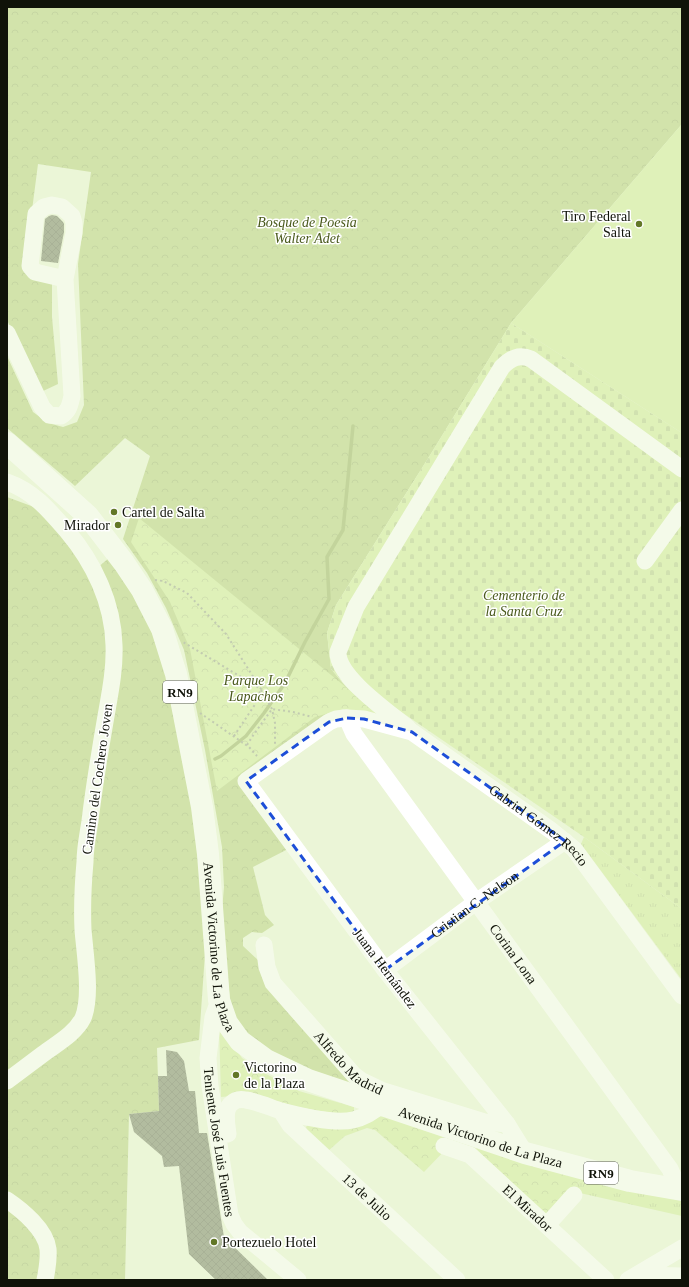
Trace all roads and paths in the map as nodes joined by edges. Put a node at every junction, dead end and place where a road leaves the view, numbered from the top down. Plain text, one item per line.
1 (64, 279) dead end
2 (7, 333) edge
3 (7, 443) edge
4 (682, 469) edge
5 (7, 482) edge
6 (682, 510) edge
7 (645, 561) dead end
8 (135, 579) junction
9 (162, 629) junction
10 (261, 689) junction
11 (272, 709) junction
12 (199, 712) dead end
13 (347, 718) junction
14 (329, 722) junction
15 (412, 732) junction
16 (234, 736) junction
17 (276, 759) junction
18 (565, 841) junction
19 (476, 902) junction
20 (264, 945) dead end
21 (385, 970) junction
22 (682, 996) edge
23 (219, 1000) junction
24 (7, 1081) edge
25 (382, 1105) junction
26 (281, 1111) junction
27 (507, 1124) junction
28 (444, 1146) dead end
29 (525, 1153) junction
30 (679, 1190) edge
31 (228, 1194) junction
32 (574, 1195) dead end
33 (7, 1200) edge
34 (547, 1225) junction
35 (682, 1248) edge
36 (682, 1276) edge
37 (633, 1277) edge
38 (45, 1280) edge
39 (298, 1280) edge
40 (456, 1280) edge
41 (606, 1280) edge

1 - 2 street
3 - 8 highway, Avenida Victorino de La Plaza / RN9
4 - 15 street
5 - 24 street, Camino del Cochero Joven
6 - 7 street
8 - 9 highway, Avenida Victorino de La Plaza / RN9
8 - 10 path
9 - 10 path
9 - 23 highway, Avenida Victorino de La Plaza / RN9
10 - 11 path
10 - 16 path
11 - 14 path
11 - 16 path
11 - 17 path
12 - 16 path
13 - 14 street, Gabriel Gómez Recio
13 - 15 street, Gabriel Gómez Recio
13 - 19 street, Corina Lona
14 - 17 street
15 - 18 street, Gabriel Gómez Recio
17 - 21 street, Juana Hernández
18 - 19 street, Cristian C. Nelson
18 - 22 street, Gabriel Gómez Recio
19 - 21 street, Cristian C. Nelson
19 - 30 street, Corina Lona
20 - 27 street, Alfredo Madrid
21 - 27 street, Juana Hernández
23 - 25 highway, Avenida Victorino de La Plaza / RN9
23 - 31 street, Teniente José Luis Fuentes
25 - 26 street
25 - 29 highway, Avenida Victorino de La Plaza / RN9
26 - 31 street
26 - 40 street, 13 de Julio
27 - 29 street, Juana Hernández
28 - 34 street, El Mirador
29 - 30 highway, Avenida Victorino de La Plaza / RN9
31 - 39 street, Teniente José Luis Fuentes
32 - 34 street
33 - 38 street
34 - 41 street, El Mirador
35 - 37 street
36 - 37 street

